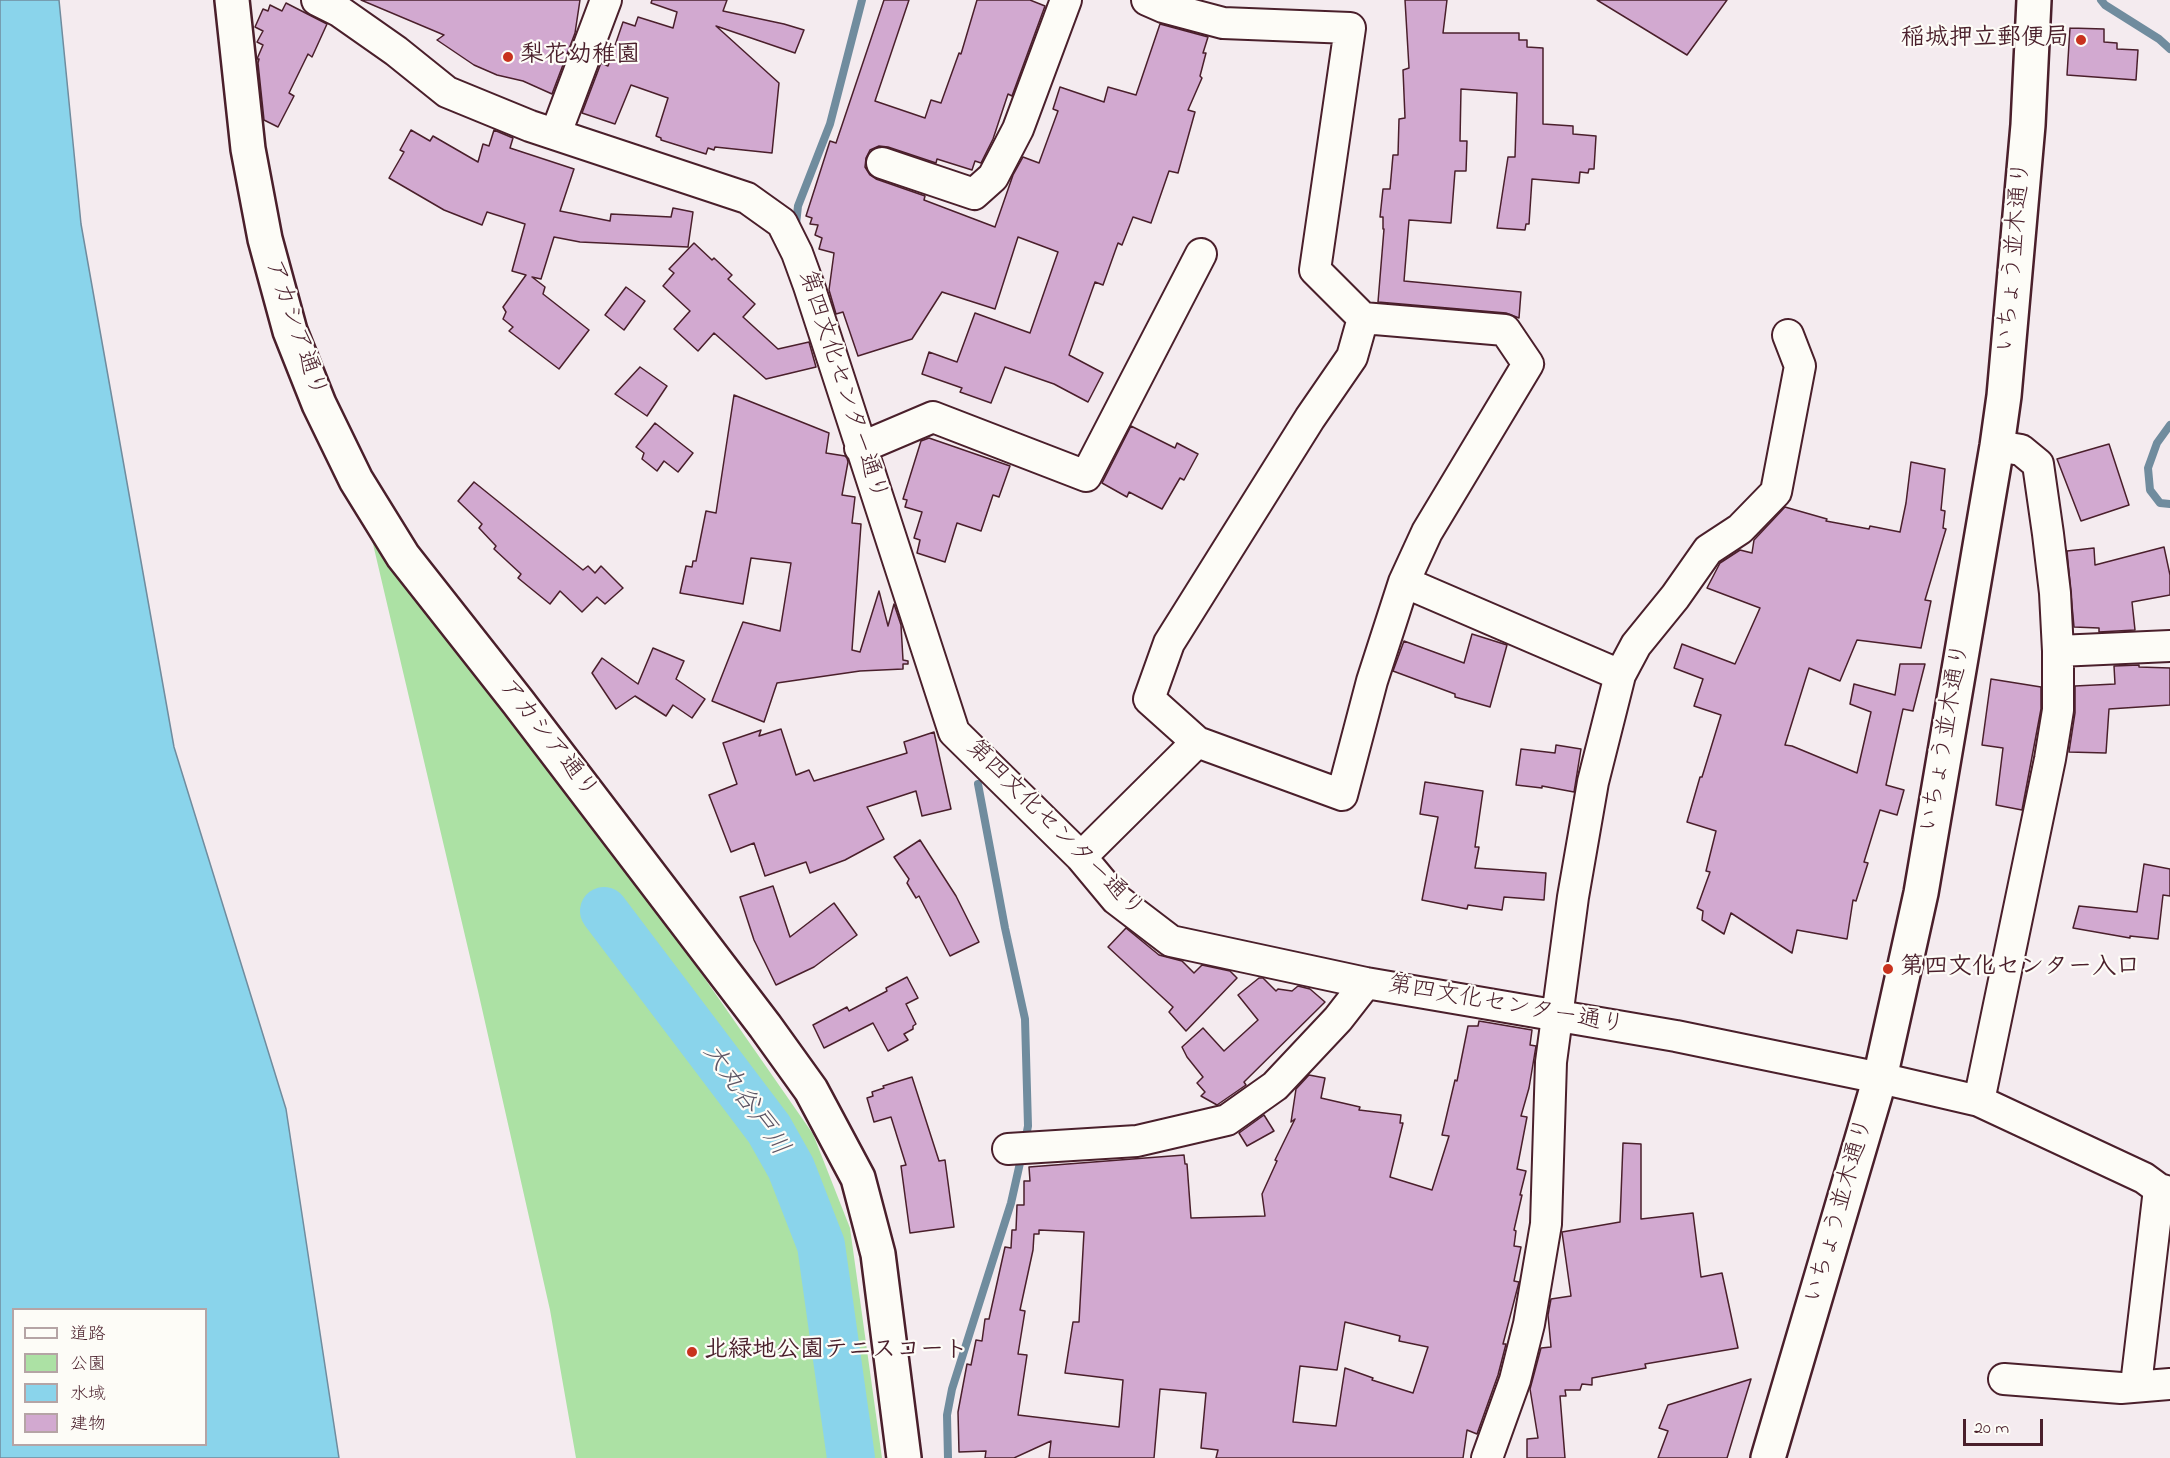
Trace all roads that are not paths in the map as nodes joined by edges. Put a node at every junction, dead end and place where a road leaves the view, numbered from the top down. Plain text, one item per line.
1 (232, 0) edge
2 (317, 0) edge
3 (606, 0) edge
4 (1066, 0) edge
5 (1147, 0) edge
6 (2034, 0) edge
7 (556, 133) junction
8 (882, 163) dead end
9 (1201, 254) dead end
10 (1364, 318) junction
11 (1788, 335) dead end
12 (860, 447) junction
13 (1997, 447) junction
14 (1404, 582) junction
15 (2170, 646) edge
16 (2058, 651) junction
17 (1620, 675) junction
18 (1197, 742) junction
19 (1081, 857) junction
20 (1366, 983) junction
21 (1558, 1015) junction
22 (1880, 1078) junction
23 (1979, 1101) junction
24 (1008, 1149) dead end
25 (2164, 1191) edge
26 (2004, 1379) dead end
27 (2170, 1384) edge
28 (2136, 1385) junction
29 (904, 1458) edge
30 (1487, 1458) edge
31 (1768, 1458) edge

1 - 29 street, アカシア通り
2 - 7 street, 第四文化センター通り
3 - 7 street
4 - 8 street
5 - 10 street
6 - 13 street, いちょう並木通り
7 - 12 street, 第四文化センター通り
9 - 12 street
10 - 14 street
10 - 18 street
11 - 17 street
12 - 19 street, 第四文化センター通り
13 - 16 street
13 - 22 street, いちょう並木通り
14 - 17 street
14 - 18 street
15 - 16 street
16 - 23 street
17 - 21 street
18 - 19 street
19 - 20 street, 第四文化センター通り
20 - 21 street, 第四文化センター通り
20 - 24 street
21 - 22 street, 第四文化センター通り
21 - 30 street
22 - 23 street, 第四文化センター通り
22 - 31 street, いちょう並木通り
23 - 25 street, 第四文化センター通り
25 - 28 street
26 - 28 street
27 - 28 street

